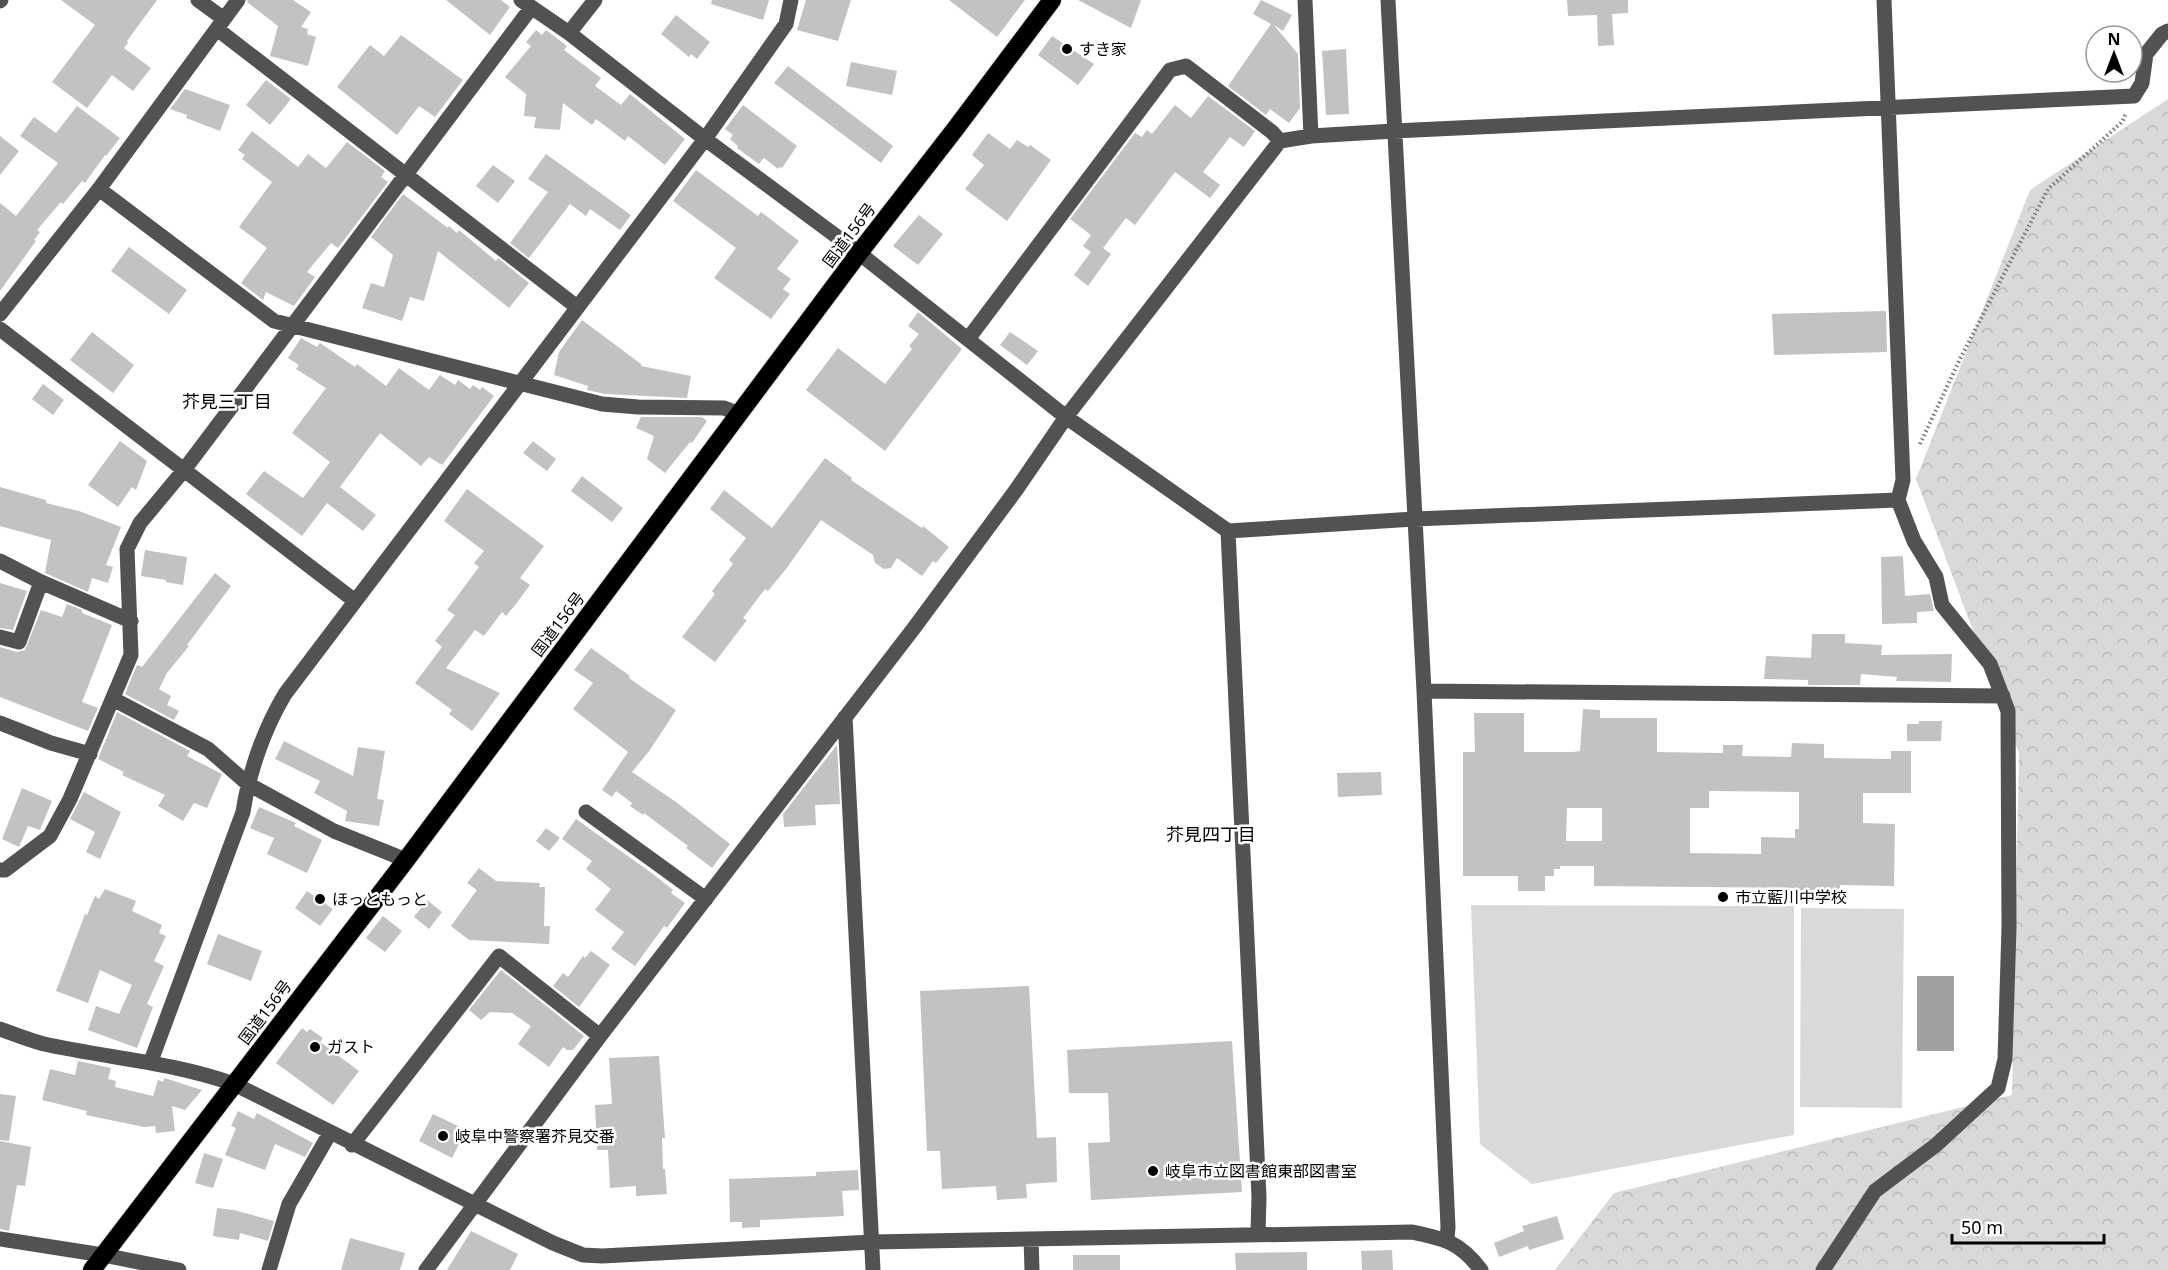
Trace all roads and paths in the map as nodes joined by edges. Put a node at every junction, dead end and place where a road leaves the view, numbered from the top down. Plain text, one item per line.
1 (198, 0) edge
2 (238, 0) edge
3 (595, 0) edge
4 (791, 0) edge
5 (1052, 0) edge
6 (1305, 0) edge
7 (1388, 0) edge
8 (1884, 0) edge
9 (526, 4) edge
10 (220, 24) junction
11 (2168, 31) edge
12 (569, 33) junction
13 (2134, 96) junction
14 (1890, 109) junction
15 (1394, 131) junction
16 (1311, 136) junction
17 (705, 139) junction
18 (1280, 141) junction
19 (406, 175) junction
20 (99, 189) junction
21 (859, 253) junction
22 (577, 307) junction
23 (0, 314) edge
24 (292, 327) junction
25 (0, 329) edge
26 (968, 339) junction
27 (520, 383) junction
28 (739, 414) junction
29 (1066, 417) junction
30 (1917, 450) dead end
31 (184, 470) junction
32 (1898, 500) junction
33 (1414, 519) junction
34 (1228, 531) junction
35 (0, 561) edge
36 (41, 582) junction
37 (355, 601) junction
38 (131, 621) junction
39 (0, 637) edge
40 (1424, 691) junction
41 (2003, 696) junction
42 (113, 699) junction
43 (845, 717) junction
44 (0, 723) edge
45 (90, 754) junction
46 (248, 784) junction
47 (586, 812) dead end
48 (406, 860) junction
49 (0, 870) edge
50 (706, 899) junction
51 (0, 1029) edge
52 (600, 1036) junction
53 (151, 1061) junction
54 (234, 1084) junction
55 (330, 1133) junction
56 (352, 1145) junction
57 (473, 1205) junction
58 (1258, 1234) junction
59 (0, 1239) edge
60 (1031, 1239) junction
61 (1447, 1239) junction
62 (872, 1242) junction
63 (98, 1263) edge
64 (179, 1270) edge
65 (269, 1270) edge
66 (426, 1270) edge
67 (873, 1270) edge
68 (1032, 1270) edge
69 (1480, 1270) edge
70 (1824, 1270) edge

1 - 10 street
2 - 10 street
3 - 12 street
4 - 17 street
5 - 21 highway, 国道156号
6 - 16 street
7 - 15 street
8 - 14 street
9 - 12 street
9 - 19 street
10 - 19 street
10 - 20 street
11 - 13 street
12 - 17 street
13 - 14 street
13 - 30 path
14 - 15 street
14 - 32 street
15 - 16 street
15 - 33 street
16 - 18 street
17 - 21 street
17 - 22 street
18 - 26 street
18 - 29 street
19 - 22 street
19 - 24 street
20 - 23 street
20 - 24 street
21 - 26 street
21 - 28 highway, 国道156号
22 - 27 street
24 - 27 street
24 - 31 street
25 - 31 street
26 - 29 street
27 - 28 street
27 - 37 street
28 - 48 highway, 国道156号
29 - 34 street
29 - 43 street
31 - 37 street
31 - 38 street
32 - 33 street
32 - 41 street
33 - 34 street
33 - 40 street
34 - 58 street
35 - 36 street
36 - 38 street
36 - 39 street
37 - 46 street
38 - 42 street
40 - 41 street
40 - 61 street
41 - 70 street
42 - 45 street
42 - 46 street
43 - 50 street
43 - 62 street
44 - 45 street
45 - 49 street
46 - 48 street
46 - 53 street
47 - 50 street
48 - 54 highway, 国道156号
50 - 52 street
51 - 53 street
52 - 56 street
52 - 57 street
53 - 54 street
54 - 55 street
54 - 63 highway, 国道156号
55 - 56 street
55 - 65 street
56 - 57 street
57 - 62 street
57 - 66 street
58 - 60 street
58 - 61 street
59 - 63 street
60 - 62 street
60 - 68 street
61 - 69 street
62 - 67 street
63 - 64 street

